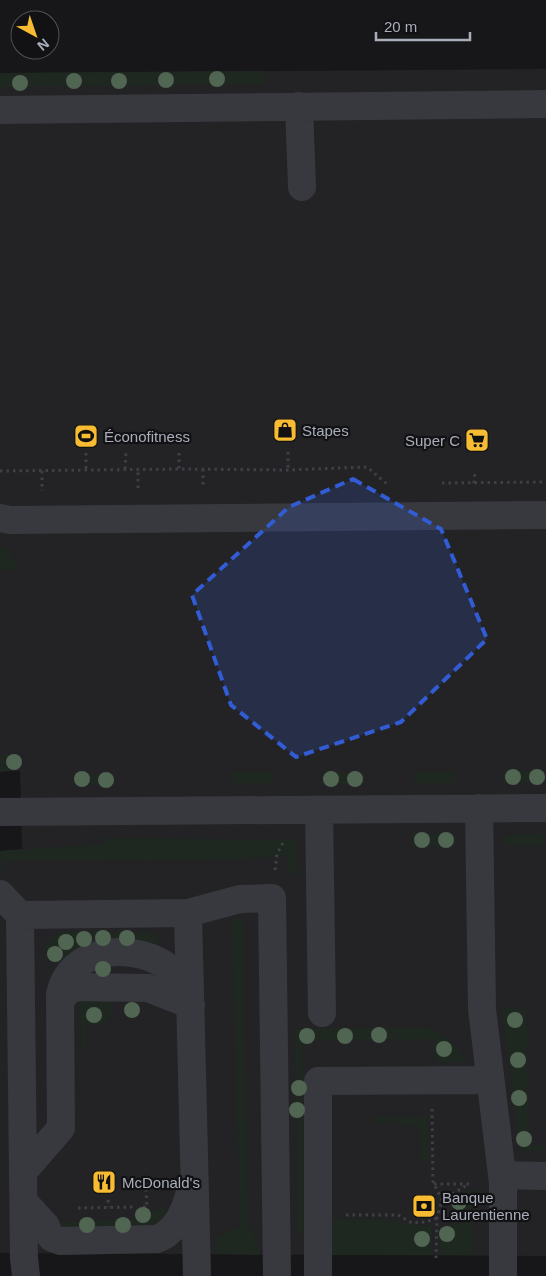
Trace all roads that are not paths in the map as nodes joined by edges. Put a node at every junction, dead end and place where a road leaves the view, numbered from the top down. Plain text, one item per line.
1 (546, 104) edge
2 (300, 106) junction
3 (0, 110) edge
4 (302, 188) dead end
5 (546, 516) edge
6 (0, 518) edge
7 (479, 808) junction
8 (546, 808) edge
9 (309, 810) junction
10 (10, 812) edge
11 (0, 894) edge
12 (188, 913) junction
13 (20, 915) junction
14 (60, 1000) junction
15 (191, 1005) junction
16 (322, 1012) dead end
17 (489, 1080) junction
18 (23, 1172) junction
19 (194, 1173) junction
20 (502, 1175) junction
21 (546, 1176) edge
22 (24, 1202) junction
23 (26, 1276) edge
24 (197, 1276) edge
25 (277, 1276) edge
26 (318, 1276) edge
27 (503, 1276) edge

1 - 2 lane
2 - 3 lane
2 - 4 lane
5 - 6 lane
7 - 8 lane
7 - 9 lane
7 - 17 lane
9 - 10 lane
9 - 16 lane
11 - 13 lane
12 - 13 lane
12 - 15 lane
12 - 25 lane
13 - 18 lane
14 - 15 lane
14 - 15 lane
14 - 18 lane
15 - 19 lane
17 - 20 lane
17 - 26 lane
18 - 22 lane
19 - 22 lane
19 - 24 lane
20 - 21 lane
20 - 27 lane
22 - 23 lane

